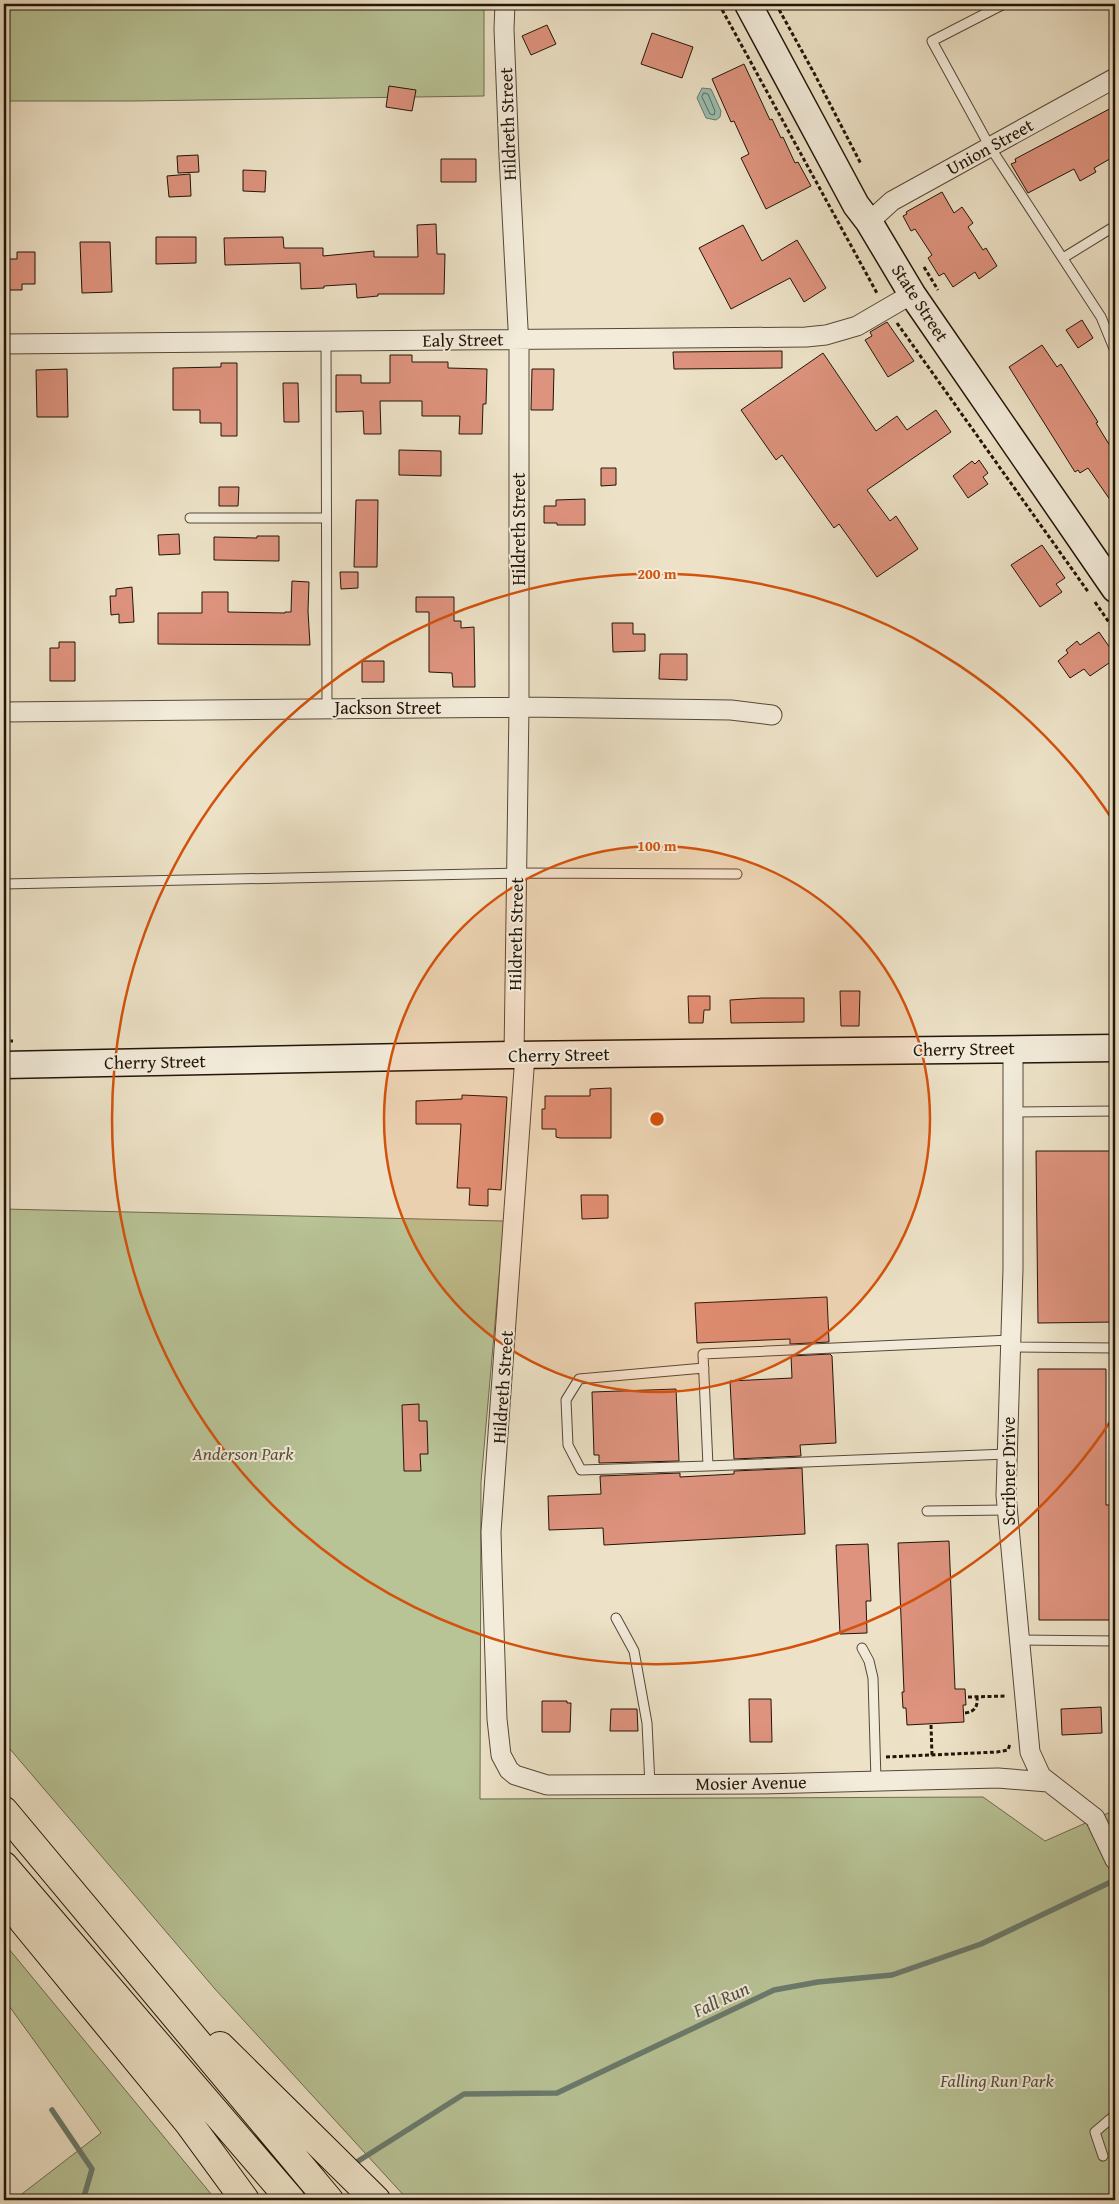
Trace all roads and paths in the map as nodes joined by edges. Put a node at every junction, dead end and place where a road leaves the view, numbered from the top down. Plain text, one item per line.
1 (505, 4) edge
2 (748, 4) edge
3 (776, 4) edge
4 (1004, 4) edge
5 (1115, 78) edge
6 (990, 147) junction
7 (864, 171) dead end
8 (869, 222) junction
9 (1115, 226) edge
10 (1063, 258) junction
11 (919, 260) dead end
12 (912, 294) junction
13 (943, 298) dead end
14 (519, 339) junction
15 (326, 341) junction
16 (4, 344) edge
17 (1115, 351) edge
18 (190, 518) dead end
19 (326, 518) junction
20 (1115, 589) edge
21 (327, 708) junction
22 (519, 708) junction
23 (4, 712) edge
24 (772, 715) dead end
25 (517, 873) junction
26 (737, 874) dead end
27 (4, 884) edge
28 (1115, 1048) edge
29 (1013, 1049) junction
30 (520, 1055) junction
31 (4, 1065) edge
32 (1115, 1111) edge
33 (1013, 1112) junction
34 (1011, 1343) junction
35 (1115, 1348) edge
36 (704, 1368) junction
37 (1008, 1454) junction
38 (708, 1466) junction
39 (927, 1510) dead end
40 (1007, 1510) junction
41 (616, 1618) dead end
42 (1019, 1640) junction
43 (1115, 1641) edge
44 (862, 1648) dead end
45 (1008, 1696) dead end
46 (968, 1697) dead end
47 (977, 1697) junction
48 (965, 1713) dead end
49 (497, 1719) joint
50 (931, 1725) dead end
51 (932, 1755) dead end
52 (876, 1780) junction
53 (1048, 1782) junction
54 (650, 1785) junction
55 (4, 1812) edge
56 (1114, 1856) edge
57 (4, 1866) edge
58 (4, 1890) edge
59 (113, 1943) junction
60 (1115, 2115) edge
61 (274, 2134) junction
62 (1103, 2156) dead end
63 (245, 2200) edge
64 (291, 2200) edge
65 (320, 2200) edge
66 (329, 2200) edge
67 (376, 2200) edge

1 - 14 street, Hildreth Street
2 - 8 street, State Street
3 - 7 path
4 - 6 lane
5 - 6 street, Union Street
6 - 8 street, Union Street
6 - 10 lane
8 - 12 street, State Street
9 - 10 lane
10 - 17 lane
11 - 13 path
12 - 14 street, Ealy Street
12 - 20 street, State Street
14 - 15 street, Ealy Street
14 - 22 street, Hildreth Street
15 - 16 street, Ealy Street
15 - 19 lane
18 - 19 lane
19 - 21 lane
21 - 22 street, Jackson Street
21 - 23 street, Jackson Street
22 - 24 street, Jackson Street
22 - 25 street, Hildreth Street
25 - 26 lane
25 - 27 lane
25 - 30 street, Hildreth Street
28 - 29 street, Cherry Street
29 - 30 street, Cherry Street
29 - 33 street, Scribner Drive
30 - 31 street, Cherry Street
30 - 49 street, Hildreth Street
32 - 33 lane
33 - 34 street, Scribner Drive
34 - 35 lane
34 - 36 lane
34 - 37 street, Scribner Drive
36 - 38 lane
36 - 38 lane
37 - 38 lane
37 - 40 street, Scribner Drive
39 - 40 lane
40 - 42 street, Scribner Drive
41 - 54 lane
42 - 43 lane
42 - 53 street, Scribner Drive
44 - 52 lane
45 - 47 path
46 - 47 path
47 - 48 path
49 - 54 street, Mosier Avenue
50 - 51 path
52 - 53 street, Mosier Avenue
52 - 54 street, Mosier Avenue
53 - 56 street, Scribner Drive
55 - 59 highway
57 - 64 highway
58 - 63 highway
59 - 61 highway
59 - 67 highway
60 - 62 lane
61 - 65 highway
61 - 66 highway

